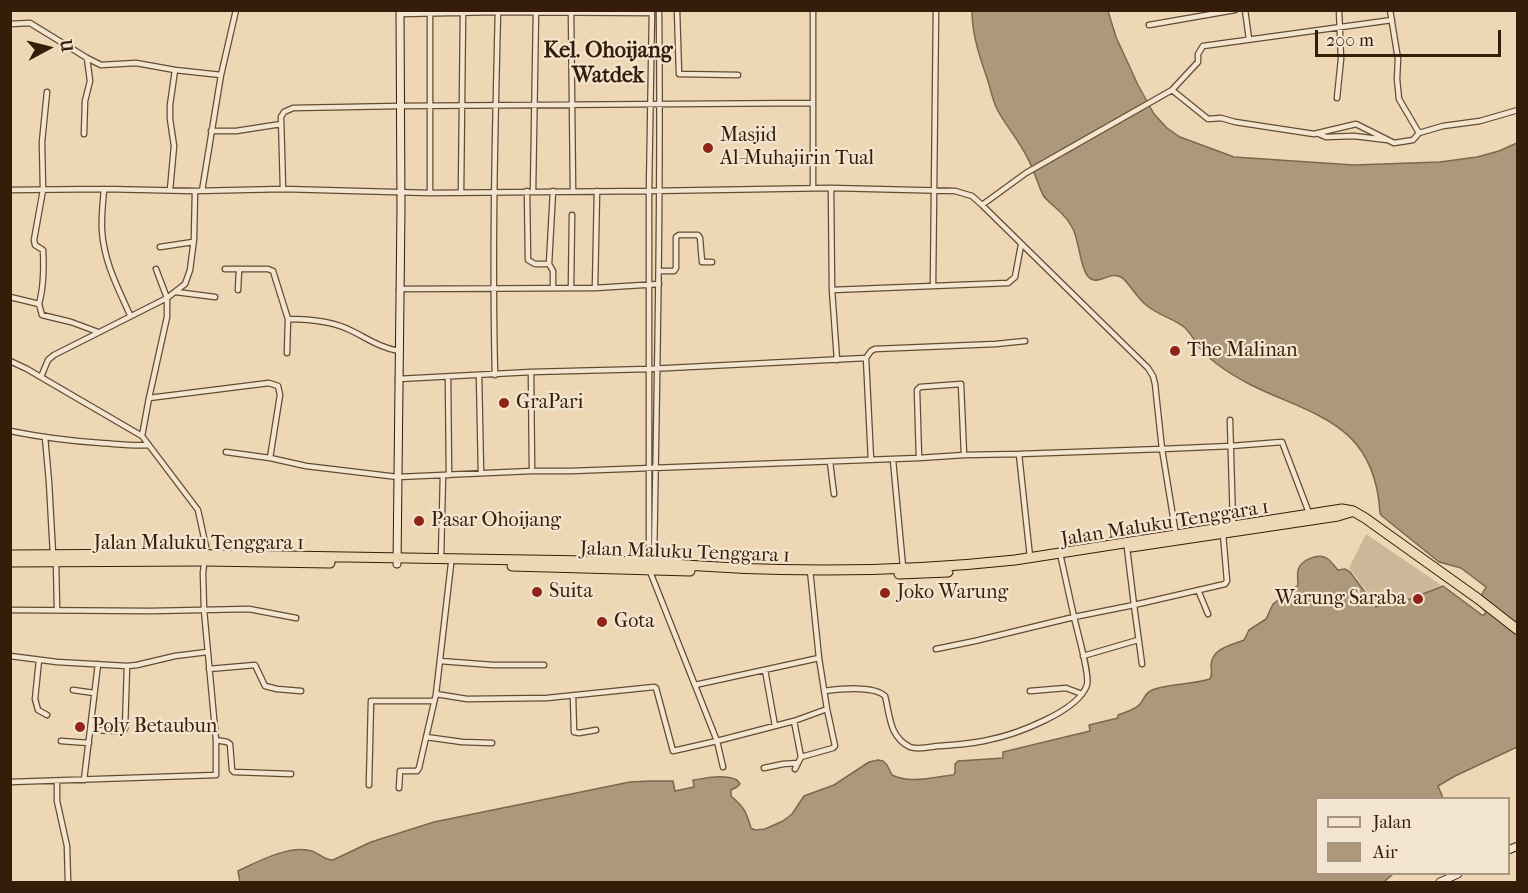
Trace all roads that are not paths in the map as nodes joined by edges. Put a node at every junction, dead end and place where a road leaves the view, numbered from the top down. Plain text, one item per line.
1 (237, 10) edge
2 (677, 10) edge
3 (813, 10) edge
4 (936, 10) edge
5 (1235, 10) edge
6 (1245, 10) edge
7 (1339, 10) edge
8 (1390, 10) edge
9 (498, 11) edge
10 (400, 12) edge
11 (430, 12) edge
12 (463, 12) edge
13 (536, 12) edge
14 (571, 12) edge
15 (652, 12) edge
16 (659, 12) edge
17 (1392, 20) junction
18 (10, 24) edge
19 (1149, 25) dead end
20 (1340, 27) junction
21 (1249, 39) junction
22 (87, 58) junction
23 (99, 64) junction
24 (175, 70) junction
25 (90, 74) junction
26 (221, 75) junction
27 (738, 75) dead end
28 (1172, 90) junction
29 (47, 92) dead end
30 (1337, 98) dead end
31 (812, 103) junction
32 (572, 104) junction
33 (496, 105) junction
34 (533, 105) junction
35 (651, 105) junction
36 (660, 105) junction
37 (400, 106) junction
38 (429, 106) junction
39 (461, 106) junction
40 (1518, 110) edge
41 (281, 124) junction
42 (211, 131) junction
43 (1419, 133) junction
44 (84, 134) dead end
45 (1319, 134) junction
46 (1388, 140) junction
47 (813, 188) junction
48 (831, 188) junction
49 (104, 189) junction
50 (283, 189) junction
51 (10, 190) edge
52 (42, 190) junction
53 (170, 190) junction
54 (659, 190) junction
55 (935, 190) junction
56 (195, 191) junction
57 (202, 191) junction
58 (494, 191) junction
59 (530, 191) junction
60 (553, 191) junction
61 (573, 191) junction
62 (597, 191) junction
63 (649, 191) junction
64 (400, 192) junction
65 (461, 192) junction
66 (430, 193) junction
67 (982, 205) junction
68 (572, 216) dead end
69 (193, 242) junction
70 (1021, 245) junction
71 (160, 247) dead end
72 (712, 262) dead end
73 (549, 264) junction
74 (156, 269) dead end
75 (225, 269) dead end
76 (239, 270) junction
77 (658, 271) junction
78 (659, 284) junction
79 (650, 285) junction
80 (933, 285) junction
81 (553, 288) junction
82 (571, 288) junction
83 (596, 288) junction
84 (399, 289) junction
85 (493, 289) junction
86 (238, 290) dead end
87 (832, 290) junction
88 (176, 292) junction
89 (10, 297) edge
90 (215, 297) dead end
91 (167, 298) junction
92 (39, 304) junction
93 (130, 315) junction
94 (288, 319) junction
95 (98, 332) junction
96 (1025, 341) dead end
97 (399, 351) junction
98 (286, 353) dead end
99 (866, 358) junction
100 (837, 360) junction
101 (10, 361) edge
102 (656, 368) junction
103 (649, 369) junction
104 (531, 372) junction
105 (479, 375) junction
106 (495, 375) junction
107 (41, 377) junction
108 (448, 377) junction
109 (398, 379) junction
110 (149, 398) junction
111 (1230, 420) dead end
112 (10, 431) edge
113 (142, 436) junction
114 (45, 437) junction
115 (148, 445) junction
116 (1232, 446) junction
117 (1162, 449) junction
118 (226, 452) dead end
119 (1019, 454) junction
120 (964, 455) junction
121 (270, 458) junction
122 (893, 459) junction
123 (919, 459) junction
124 (871, 460) junction
125 (830, 462) junction
126 (649, 468) junction
127 (656, 468) junction
128 (532, 471) junction
129 (481, 473) junction
130 (443, 475) junction
131 (449, 475) junction
132 (398, 477) junction
133 (834, 494) dead end
134 (1353, 511) junction
135 (1309, 513) junction
136 (1233, 525) junction
137 (1223, 534) junction
138 (1177, 537) junction
139 (1127, 548) junction
140 (10, 555) edge
141 (1030, 557) junction
142 (55, 558) junction
143 (205, 558) junction
144 (441, 558) junction
145 (1061, 558) junction
146 (397, 561) junction
147 (10, 562) edge
148 (451, 564) junction
149 (652, 568) junction
150 (903, 568) junction
151 (810, 572) junction
152 (1198, 590) junction
153 (1134, 605) junction
154 (10, 610) edge
155 (57, 610) junction
156 (204, 610) junction
157 (1208, 614) dead end
158 (1074, 617) junction
159 (296, 618) dead end
160 (1518, 630) edge
161 (1138, 640) junction
162 (936, 650) dead end
163 (207, 652) junction
164 (10, 656) edge
165 (1083, 656) junction
166 (819, 658) junction
167 (39, 660) junction
168 (441, 661) junction
169 (98, 664) junction
170 (1142, 664) dead end
171 (544, 665) dead end
172 (127, 666) junction
173 (209, 669) junction
174 (765, 670) junction
175 (695, 685) junction
176 (73, 690) dead end
177 (301, 691) dead end
178 (824, 691) junction
179 (1030, 691) dead end
180 (94, 693) junction
181 (436, 694) junction
182 (1082, 694) junction
183 (573, 696) junction
184 (434, 701) junction
185 (827, 709) junction
186 (47, 715) dead end
187 (794, 721) junction
188 (775, 726) junction
189 (90, 730) junction
190 (596, 730) dead end
191 (426, 737) junction
192 (216, 740) junction
193 (61, 741) dead end
194 (717, 741) junction
195 (492, 742) dead end
196 (89, 743) junction
197 (801, 757) junction
198 (798, 763) junction
199 (723, 767) dead end
200 (764, 768) dead end
201 (795, 769) dead end
202 (291, 774) dead end
203 (84, 780) junction
204 (57, 781) junction
205 (10, 782) edge
206 (369, 785) dead end
207 (399, 788) dead end
208 (1454, 875) edge
209 (68, 882) edge
210 (1440, 882) edge

1 - 26 street
2 - 27 street
3 - 31 street
4 - 55 street
5 - 19 street
6 - 21 street
7 - 20 street
8 - 17 street
9 - 12 street
9 - 13 street
9 - 33 street
10 - 11 street
10 - 37 street
11 - 12 street
11 - 38 street
12 - 39 street
13 - 14 street
13 - 34 street
14 - 15 street
14 - 32 street
15 - 16 street
15 - 35 street
16 - 36 street
17 - 20 street
17 - 43 street
18 - 22 street
20 - 21 street
20 - 30 street
21 - 28 street
22 - 23 street
22 - 25 street
23 - 24 street
23 - 25 street
24 - 26 street
24 - 53 street
25 - 44 street
26 - 42 street
28 - 45 street
28 - 67 street
29 - 52 street
31 - 36 street
31 - 47 street
32 - 34 street
32 - 35 street
32 - 61 street
33 - 34 street
33 - 39 street
33 - 58 street
34 - 59 street
35 - 36 street
35 - 63 street
36 - 54 street
37 - 38 street
37 - 41 street
37 - 64 street
38 - 39 street
38 - 66 street
39 - 65 street
40 - 43 street
41 - 42 street
41 - 50 street
42 - 57 street
43 - 46 street
45 - 46 street
45 - 46 street
47 - 48 street
47 - 54 street
48 - 55 street
48 - 87 street
49 - 52 street
49 - 53 street
49 - 93 street
50 - 57 street
50 - 64 street
51 - 52 street
52 - 92 street
53 - 56 street
54 - 63 street
54 - 77 street
55 - 67 street
55 - 80 street
56 - 57 street
56 - 69 street
58 - 59 street
58 - 65 street
58 - 85 street
59 - 60 street
59 - 73 street
60 - 61 street
60 - 73 street
61 - 62 street
62 - 63 street
62 - 83 street
63 - 79 street
64 - 66 street
64 - 84 street
65 - 66 street
67 - 70 street
68 - 82 street
69 - 71 street
69 - 88 street
70 - 80 street
70 - 117 street
72 - 77 street
73 - 81 street
74 - 91 street
75 - 76 street
76 - 86 street
76 - 94 street
77 - 78 street
78 - 79 street
78 - 102 street
79 - 83 street
79 - 103 street
80 - 87 street
81 - 82 street
81 - 85 street
82 - 83 street
84 - 85 street
84 - 97 street
85 - 106 street
87 - 100 street
88 - 90 street
88 - 91 street
89 - 92 street
91 - 93 street
91 - 110 street
92 - 95 street
93 - 95 street
94 - 97 street
94 - 98 street
95 - 107 street
96 - 99 street
97 - 109 street
99 - 100 street
99 - 124 street
100 - 102 street
101 - 107 street
102 - 103 street
102 - 127 street
103 - 104 street
103 - 126 street
104 - 106 street
104 - 128 street
105 - 106 street
105 - 108 street
105 - 129 street
107 - 113 street
108 - 109 street
108 - 131 street
109 - 132 street
110 - 113 street
110 - 121 street
111 - 116 street
112 - 114 street
113 - 115 street
114 - 115 street
114 - 142 street
115 - 143 street
116 - 117 street
116 - 135 street
116 - 136 street
117 - 119 street
117 - 138 street
118 - 121 street
119 - 120 street
119 - 141 street
120 - 123 street
120 - 123 street
121 - 132 street
122 - 123 street
122 - 124 street
122 - 150 street
124 - 125 street
125 - 127 street
125 - 133 street
126 - 127 street
126 - 128 street
126 - 149 street
127 - 149 street
128 - 129 street
129 - 131 street
130 - 131 street
130 - 132 street
130 - 144 street
132 - 146 street
134 - 135 highway, Jalan Maluku Tenggara 1
134 - 137 highway, Jalan Maluku Tenggara 1
134 - 160 highway
135 - 136 highway, Jalan Maluku Tenggara 1
136 - 138 highway, Jalan Maluku Tenggara 1
137 - 138 highway, Jalan Maluku Tenggara 1
137 - 152 street
138 - 139 highway, Jalan Maluku Tenggara 1
138 - 141 highway, Jalan Maluku Tenggara 1
139 - 145 highway, Jalan Maluku Tenggara 1
139 - 153 street
140 - 142 highway, Jalan Maluku Tenggara 1
141 - 150 highway, Jalan Maluku Tenggara 1
142 - 143 highway, Jalan Maluku Tenggara 1
142 - 147 highway, Jalan Maluku Tenggara 1
142 - 155 street
143 - 146 highway, Jalan Maluku Tenggara 1
143 - 156 street
144 - 146 highway, Jalan Maluku Tenggara 1
144 - 149 highway, Jalan Maluku Tenggara 1
145 - 151 highway, Jalan Maluku Tenggara 1
145 - 158 street
146 - 148 highway, Jalan Maluku Tenggara 1
148 - 149 highway, Jalan Maluku Tenggara 1
148 - 168 street
149 - 151 highway, Jalan Maluku Tenggara 1
149 - 175 street
150 - 151 highway, Jalan Maluku Tenggara 1
151 - 166 street
152 - 153 street
152 - 157 street
153 - 158 street
153 - 161 street
154 - 155 street
155 - 156 street
156 - 159 street
156 - 163 street
158 - 162 street
158 - 165 street
161 - 165 street
161 - 170 street
163 - 172 street
163 - 173 street
164 - 167 street
165 - 182 street
166 - 174 street
166 - 178 street
167 - 169 street
167 - 186 street
168 - 171 street
168 - 181 street
169 - 172 street
169 - 180 street
172 - 189 street
173 - 177 street
173 - 192 street
174 - 175 street
174 - 188 street
175 - 194 street
176 - 180 street
178 - 182 street
178 - 185 street
179 - 182 street
180 - 189 street
181 - 183 street
181 - 184 street
183 - 190 street
183 - 194 street
184 - 191 street
184 - 206 street
185 - 187 street
185 - 197 street
187 - 188 street
187 - 197 street
188 - 194 street
189 - 196 street
191 - 195 street
191 - 207 street
192 - 202 street
192 - 203 street
193 - 196 street
194 - 199 street
196 - 203 street
197 - 198 street
198 - 200 street
198 - 201 street
203 - 204 street
204 - 205 street
204 - 209 street
208 - 210 street

